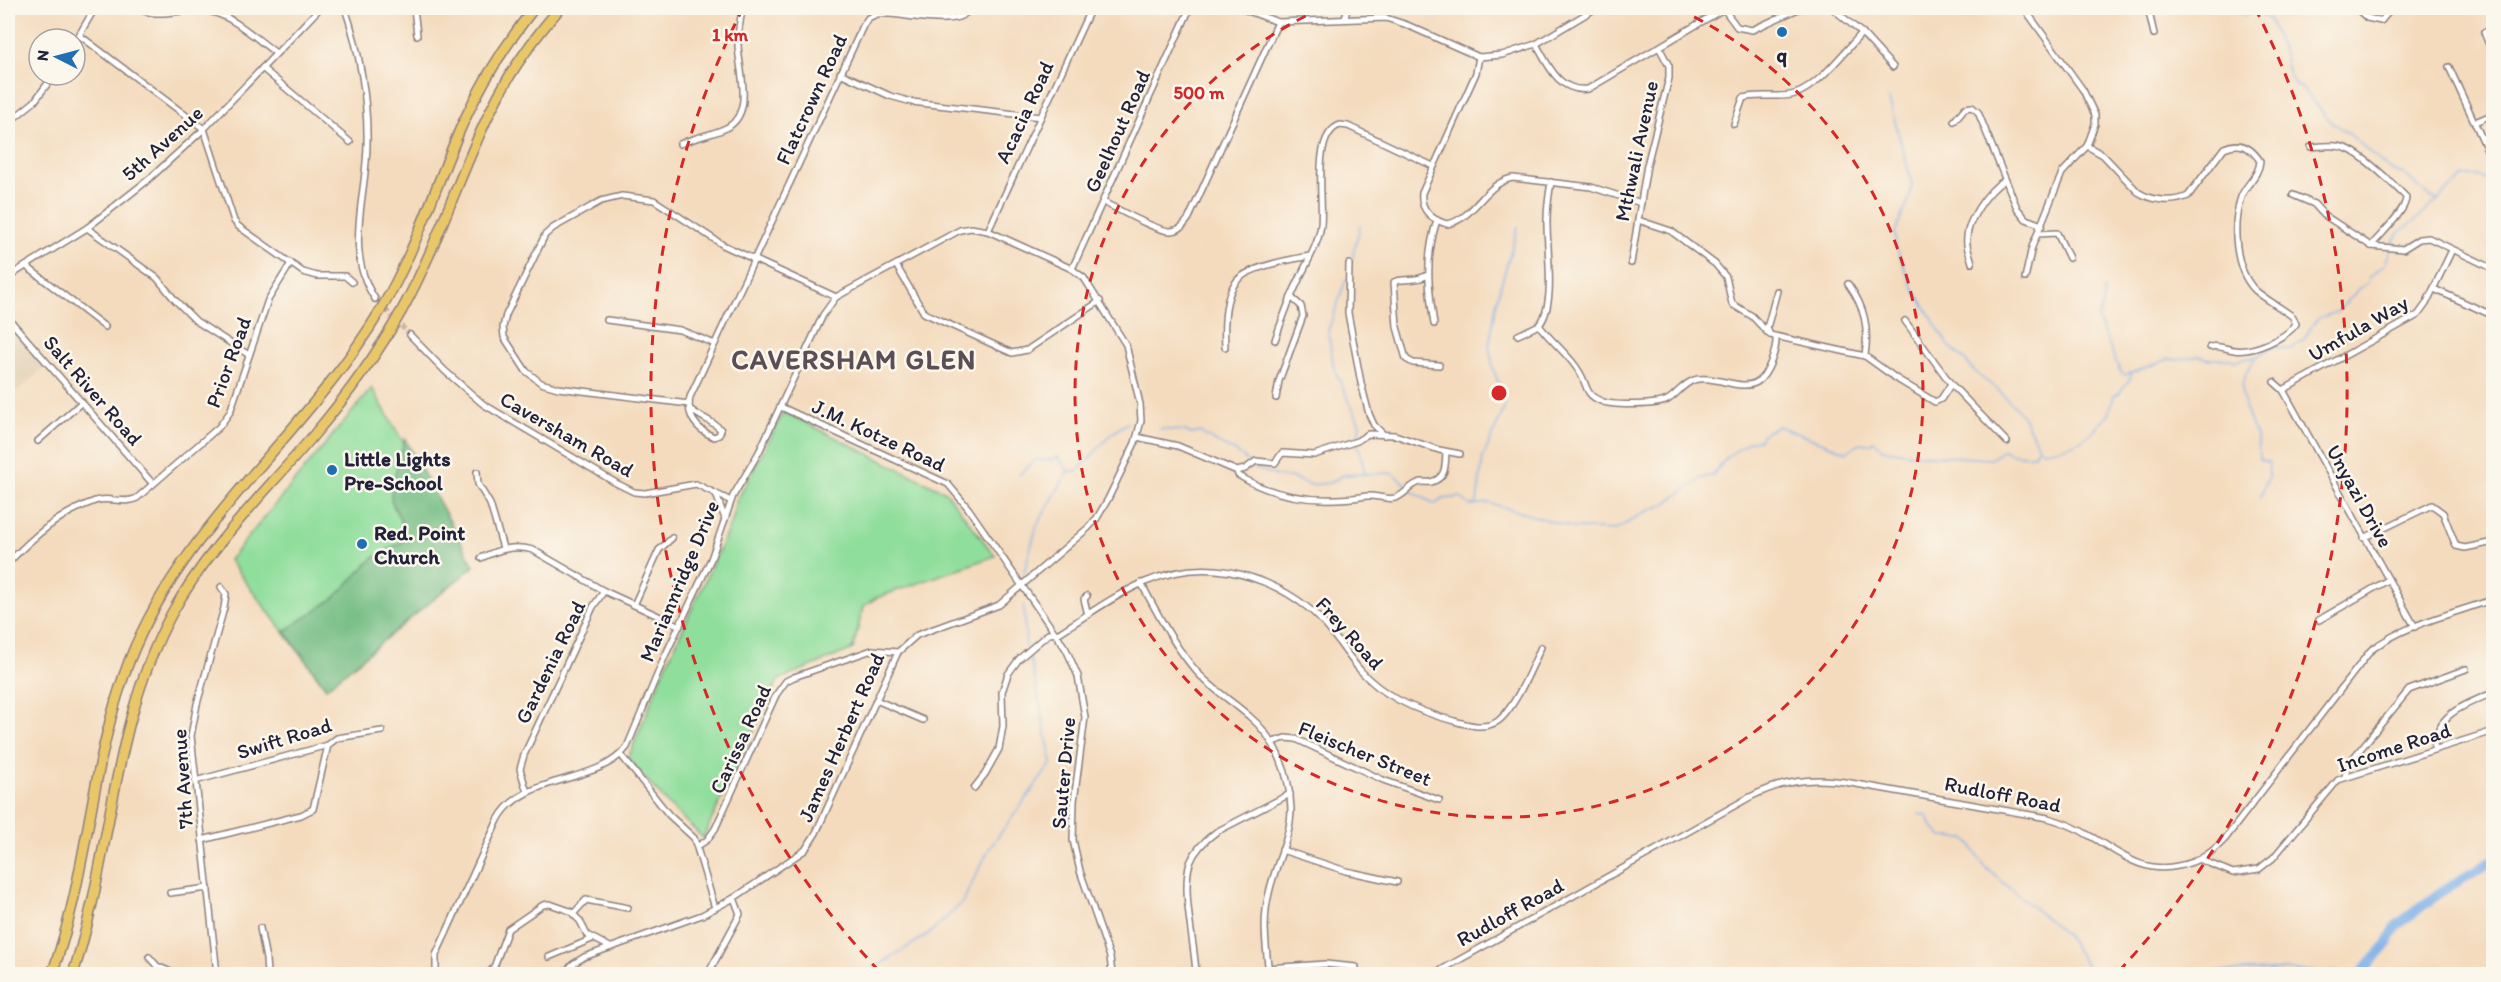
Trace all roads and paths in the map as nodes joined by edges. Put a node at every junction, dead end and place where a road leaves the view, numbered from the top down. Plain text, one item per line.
1 (95, 8) edge
2 (138, 8) edge
3 (320, 8) edge
4 (345, 8) edge
5 (414, 8) edge
6 (534, 8) edge
7 (560, 8) edge
8 (743, 8) edge
9 (970, 8) edge
10 (1090, 8) edge
11 (1190, 8) edge
12 (1240, 8) edge
13 (1347, 8) edge
14 (1596, 8) edge
15 (1724, 8) edge
16 (1800, 8) edge
17 (1832, 8) edge
18 (2024, 8) edge
19 (2148, 8) edge
20 (2356, 8) edge
21 (2392, 8) edge
22 (1345, 18) junction
23 (1278, 22) junction
24 (84, 27) edge
25 (2484, 32) dead end
26 (1862, 33) junction
27 (2154, 34) dead end
28 (417, 35) dead end
29 (87, 41) edge
30 (1536, 44) junction
31 (1659, 49) junction
32 (276, 53) junction
33 (1479, 57) junction
34 (2493, 57) edge
35 (1893, 67) dead end
36 (2450, 67) dead end
37 (261, 68) junction
38 (840, 73) junction
39 (45, 87) edge
40 (2493, 114) edge
41 (1041, 117) junction
42 (1954, 121) dead end
43 (2475, 122) junction
44 (8, 123) edge
45 (1734, 124) dead end
46 (204, 129) junction
47 (350, 142) dead end
48 (680, 144) dead end
49 (2087, 146) junction
50 (2311, 147) dead end
51 (2490, 156) dead end
52 (1433, 166) junction
53 (2006, 180) junction
54 (1551, 182) junction
55 (2292, 195) dead end
56 (1103, 202) junction
57 (1641, 203) junction
58 (993, 220) junction
59 (1437, 220) junction
60 (1638, 220) junction
61 (2042, 225) junction
62 (87, 228) junction
63 (988, 231) junction
64 (2038, 234) junction
65 (997, 235) junction
66 (2371, 246) junction
67 (2452, 250) junction
68 (1310, 256) junction
69 (2069, 258) dead end
70 (754, 259) junction
71 (291, 263) junction
72 (1631, 263) dead end
73 (1972, 263) dead end
74 (1349, 264) dead end
75 (896, 265) junction
76 (8, 266) edge
77 (26, 266) junction
78 (1072, 268) junction
79 (2493, 268) edge
80 (16, 272) junction
81 (1428, 275) junction
82 (2025, 278) dead end
83 (8, 280) edge
84 (352, 282) dead end
85 (1848, 284) dead end
86 (2434, 289) junction
87 (1777, 291) dead end
88 (836, 297) junction
89 (1291, 297) junction
90 (375, 299) tunnel mouth
91 (1100, 301) junction
92 (2493, 316) edge
93 (8, 318) edge
94 (607, 320) dead end
95 (1905, 321) dead end
96 (1434, 324) dead end
97 (1539, 325) junction
98 (105, 327) dead end
99 (1767, 332) junction
100 (1518, 334) dead end
101 (410, 335) tunnel mouth
102 (1776, 337) junction
103 (1275, 340) dead end
104 (716, 344) junction
105 (1224, 347) dead end
106 (2210, 347) dead end
107 (249, 355) junction
108 (1865, 356) junction
109 (1439, 365) dead end
110 (2274, 382) dead end
111 (1951, 384) junction
112 (2283, 390) junction
113 (1276, 398) dead end
114 (82, 402) junction
115 (690, 406) junction
116 (781, 407) junction
117 (1385, 436) junction
118 (1137, 437) junction
119 (38, 441) dead end
120 (2007, 442) dead end
121 (1446, 452) junction
122 (1460, 454) dead end
123 (1240, 471) junction
124 (477, 472) dead end
125 (153, 484) junction
126 (715, 493) junction
127 (731, 501) junction
128 (725, 521) junction
129 (672, 538) dead end
130 (2364, 538) junction
131 (2493, 542) edge
132 (503, 548) junction
133 (482, 558) dead end
134 (8, 563) edge
135 (2388, 580) junction
136 (1141, 583) junction
137 (221, 587) dead end
138 (1021, 587) junction
139 (604, 591) junction
140 (1087, 596) dead end
141 (2493, 599) edge
142 (634, 605) junction
143 (1088, 615) junction
144 (2319, 620) dead end
145 (680, 626) junction
146 (2415, 627) junction
147 (1054, 633) junction
148 (1541, 647) dead end
149 (898, 652) junction
150 (2466, 669) dead end
151 (2488, 695) dead end
152 (876, 700) junction
153 (923, 720) dead end
154 (382, 731) dead end
155 (2493, 731) edge
156 (1273, 742) junction
157 (328, 745) junction
158 (2434, 749) junction
159 (621, 755) junction
160 (2345, 776) junction
161 (195, 781) junction
162 (974, 789) dead end
163 (527, 792) junction
164 (1290, 794) junction
165 (1438, 800) dead end
166 (202, 840) junction
167 (698, 846) junction
168 (1282, 850) junction
169 (2201, 860) junction
170 (1397, 882) dead end
171 (208, 888) junction
172 (170, 893) dead end
173 (734, 898) junction
174 (628, 908) dead end
175 (715, 908) junction
176 (574, 913) junction
177 (260, 928) dead end
178 (592, 939) junction
179 (611, 948) junction
180 (149, 957) dead end
181 (549, 957) dead end
182 (1356, 967) dead end
183 (1269, 971) edge
184 (52, 975) edge
185 (73, 975) edge
186 (175, 975) edge
187 (217, 975) edge
188 (267, 975) edge
189 (436, 975) edge
190 (488, 975) edge
191 (564, 975) edge
192 (708, 975) edge
193 (1112, 975) edge
194 (1196, 975) edge
195 (1434, 975) edge

1 - 24 street
2 - 32 street
3 - 32 street, 5th Avenue
4 - 90 street
5 - 28 street
6 - 184 highway
7 - 185 highway
8 - 48 street
9 - 38 street, Flatcrown Road
10 - 41 street, Acacia Road
11 - 56 street, Geelhout Road
12 - 23 street
13 - 22 street
14 - 30 street
15 - 16 street
15 - 31 street
17 - 26 street
18 - 49 street
19 - 27 street
20 - 21 street
22 - 23 street
22 - 33 street
23 - 56 street
25 - 34 street
26 - 35 street
26 - 45 street
29 - 46 street
30 - 31 street
30 - 33 street
31 - 57 street, Mthwali Avenue
32 - 37 street, 5th Avenue
33 - 52 street
36 - 43 street
37 - 46 street, 5th Avenue
37 - 47 street
38 - 41 street
38 - 70 street, Flatcrown Road
39 - 44 street
40 - 43 street
41 - 58 street, Acacia Road
42 - 53 street
43 - 51 street
46 - 62 street, 5th Avenue
46 - 71 street
49 - 61 street
49 - 106 street
50 - 66 street
52 - 59 street
52 - 68 street
53 - 61 street
53 - 73 street
54 - 57 street
54 - 59 street
54 - 97 street
55 - 66 street
56 - 78 street, Geelhout Road
57 - 60 street, Mthwali Avenue
58 - 63 street, Acacia Road
58 - 65 street
59 - 81 street
60 - 72 street, Mthwali Avenue
60 - 99 street
61 - 64 street
62 - 77 street, 5th Avenue
62 - 107 street
63 - 65 street, James Herbert Road
63 - 75 street, Mariannridge Drive
64 - 69 street
64 - 82 street
65 - 78 street, James Herbert Road
66 - 67 street
67 - 79 street
67 - 86 street, Umfula Way
68 - 89 street
68 - 105 street
70 - 88 street
70 - 104 street, Flatcrown Road
70 - 115 street
71 - 84 street
71 - 107 street, Prior Road
74 - 117 street
75 - 88 street, Mariannridge Drive
75 - 91 street
76 - 80 street
77 - 80 street, 5th Avenue
77 - 98 street
78 - 91 street, James Herbert Road
80 - 83 street, 5th Avenue
81 - 96 street
81 - 109 street
85 - 108 street
86 - 92 street
86 - 112 street, Umfula Way
87 - 99 street
88 - 116 street, Mariannridge Drive
89 - 103 street
89 - 113 street
91 - 118 street, James Herbert Road
93 - 114 street, Salt River Road
94 - 104 street
95 - 111 street
97 - 100 street
97 - 102 street
99 - 102 street
101 - 126 street, Caversham Road
102 - 108 street
104 - 115 street, Flatcrown Road
107 - 125 street, Prior Road
108 - 111 street
110 - 112 street, Unyazi Drive
111 - 120 street
112 - 130 street, Unyazi Drive
114 - 119 street
114 - 125 street, Salt River Road
115 - 115 street
116 - 127 street, Mariannridge Drive
116 - 138 street, J.M. Kotze Road
117 - 121 street
117 - 123 street
118 - 123 street
118 - 138 street, James Herbert Road
121 - 122 street
121 - 123 street
124 - 132 street
125 - 134 street, Prior Road
126 - 127 street, Caversham Road
126 - 128 street
127 - 128 street, Mariannridge Drive
128 - 145 street, Mariannridge Drive
129 - 142 street
130 - 131 street
130 - 135 street, Unyazi Drive
132 - 133 street
132 - 139 street
135 - 144 street
135 - 146 street, Unyazi Drive
136 - 143 street, Frey Road
136 - 148 street, Frey Road
136 - 156 street, Fleischer Street
137 - 161 street, 7th Avenue
138 - 147 street, Sauter Drive
138 - 149 street, James Herbert Road
139 - 142 street, Gardenia Road
139 - 163 street, Gardenia Road
140 - 143 street
141 - 146 street, Rudloff Road
142 - 145 street, Gardenia Road
143 - 147 street, Frey Road
145 - 159 street, Mariannridge Drive
146 - 169 street, Rudloff Road
147 - 162 street, Frey Road
147 - 193 street, Sauter Drive
149 - 152 street, James Herbert Road
149 - 167 street, Carissa Road
150 - 160 street
151 - 158 street
152 - 153 street
152 - 173 street, James Herbert Road
154 - 157 street, Swift Road
155 - 158 street, Income Road
156 - 164 street
156 - 165 street, Fleischer Street
157 - 161 street, Swift Road
157 - 166 street
158 - 160 street, Income Road
159 - 163 street
159 - 167 street
160 - 169 street, Income Road
161 - 166 street, 7th Avenue
163 - 189 street
164 - 168 street
164 - 194 street
166 - 171 street, 7th Avenue
167 - 175 street
168 - 170 street
168 - 183 street
169 - 195 street, Rudloff Road
171 - 172 street
171 - 187 street, 7th Avenue
173 - 175 street, James Herbert Road
173 - 192 street
174 - 176 street
175 - 179 street, James Herbert Road
176 - 178 street
176 - 190 street
177 - 188 street
178 - 179 street
178 - 181 street
179 - 191 street, James Herbert Road
180 - 186 street
182 - 183 street

